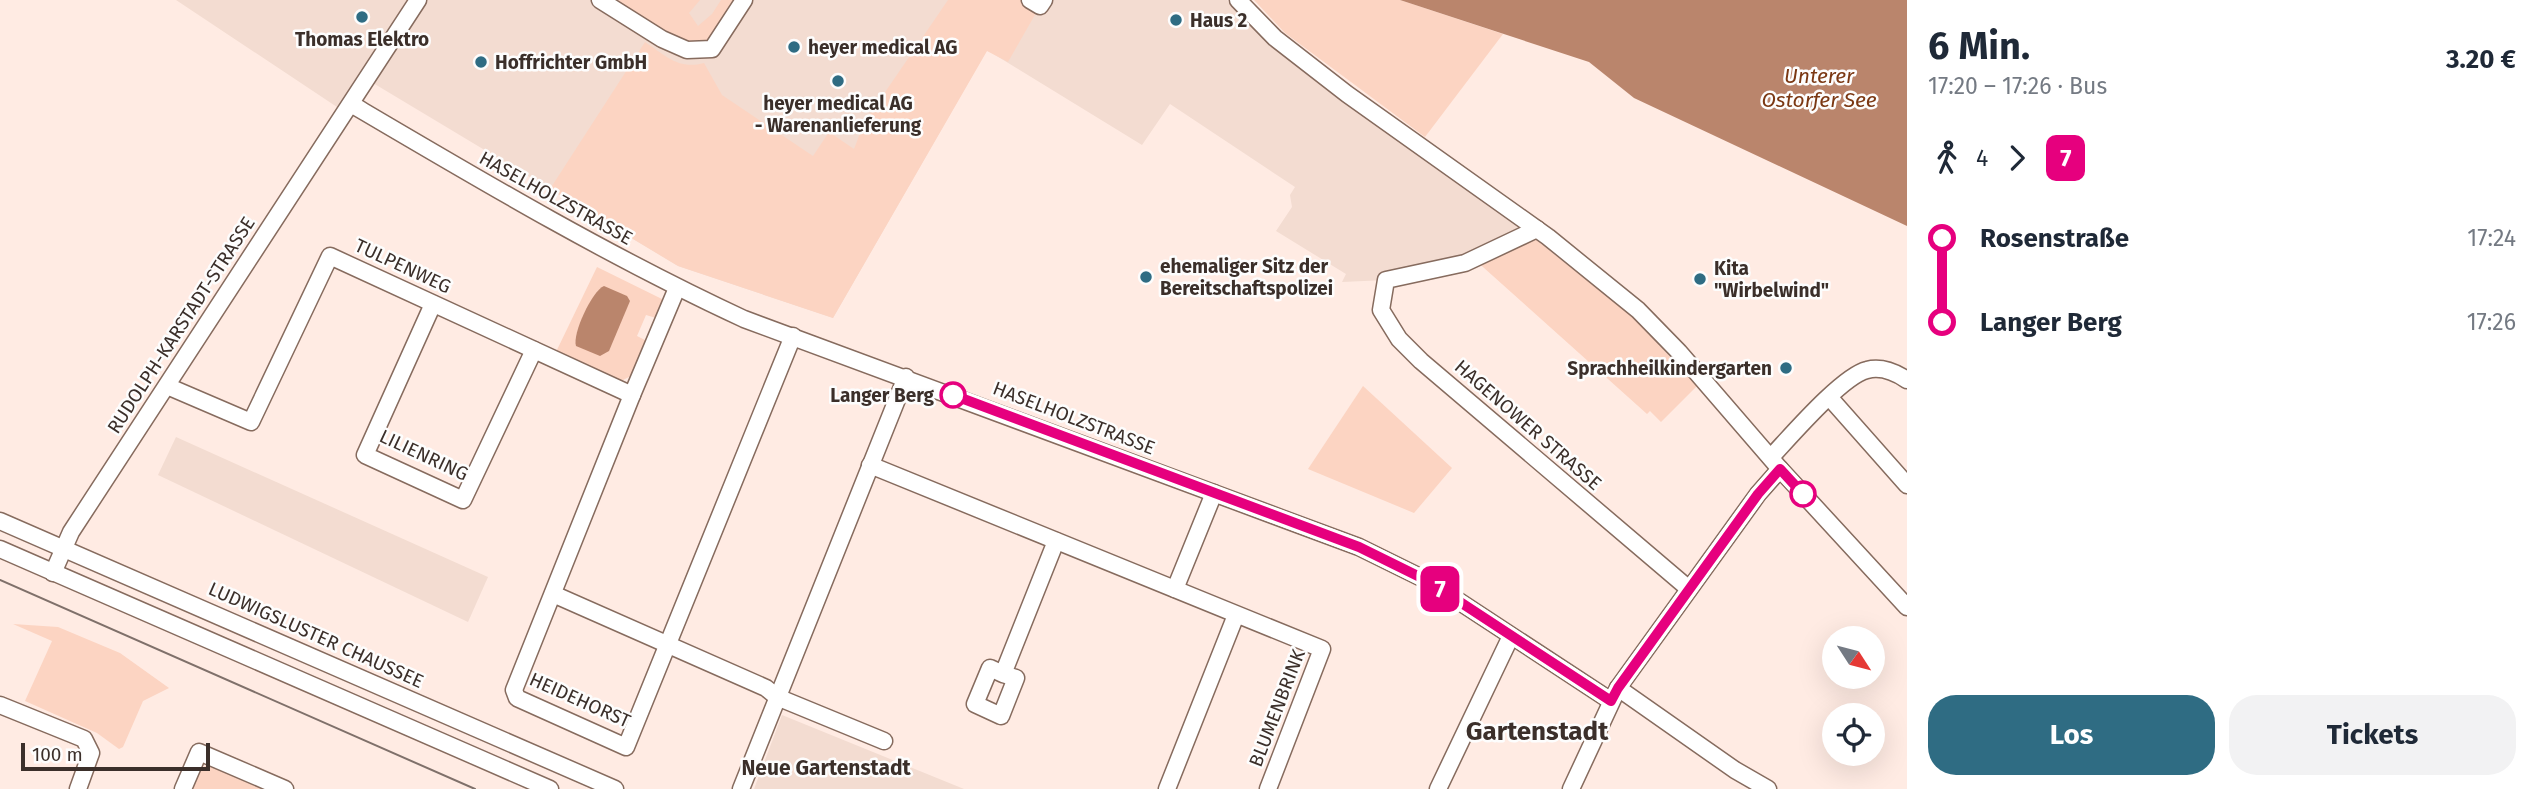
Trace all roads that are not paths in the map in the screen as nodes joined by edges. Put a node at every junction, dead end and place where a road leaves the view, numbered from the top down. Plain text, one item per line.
1 (418, 0) edge
2 (600, 0) edge
3 (744, 0) edge
4 (1238, 0) edge
5 (351, 104) junction
6 (1537, 229) junction
7 (677, 288) junction
8 (433, 304) junction
9 (793, 336) junction
10 (534, 350) junction
11 (906, 377) junction
12 (1907, 380) edge
13 (167, 386) junction
14 (632, 394) junction
15 (1830, 398) junction
16 (1775, 463) junction
17 (870, 466) junction
18 (1907, 485) edge
19 (1214, 493) junction
20 (0, 521) edge
21 (1056, 541) junction
22 (0, 549) edge
23 (64, 549) junction
24 (53, 573) junction
25 (1175, 589) junction
26 (1689, 589) junction
27 (553, 594) junction
28 (1907, 607) edge
29 (1236, 615) junction
30 (1511, 636) junction
31 (668, 645) junction
32 (1003, 674) dead end
33 (1614, 695) junction
34 (776, 697) junction
35 (0, 705) edge
36 (884, 741) dead end
37 (78, 789) edge
38 (183, 789) edge
39 (285, 789) edge
40 (550, 789) edge
41 (615, 789) edge
42 (741, 789) edge
43 (1167, 789) edge
44 (1268, 789) edge
45 (1438, 789) edge
46 (1571, 789) edge
47 (1768, 789) edge

1 - 5 street, RUDOLPH-KARSTADT-STRASSE
2 - 3 street
4 - 6 street
5 - 7 street, HASELHOLZSTRASSE
5 - 13 street, RUDOLPH-KARSTADT-STRASSE
6 - 16 street
6 - 26 street, HAGENOWER STRASSE
7 - 9 street, HASELHOLZSTRASSE
7 - 14 street
8 - 10 street, TULPENWEG
8 - 10 street, LILIENRING
8 - 13 street, TULPENWEG
9 - 11 street, HASELHOLZSTRASSE
9 - 31 street, HEIDEHORST
10 - 14 street, TULPENWEG
11 - 17 street
11 - 19 street, HASELHOLZSTRASSE
12 - 15 street
13 - 23 street, RUDOLPH-KARSTADT-STRASSE
14 - 27 street, HEIDEHORST
15 - 16 street
15 - 18 street
16 - 26 street
16 - 28 street
17 - 21 street
17 - 34 street
19 - 25 street
19 - 30 street, HASELHOLZSTRASSE
20 - 23 street, LUDWIGSLUSTER CHAUSSEE
21 - 25 street
21 - 32 street
22 - 24 street
23 - 24 street, RUDOLPH-KARSTADT-STRASSE
23 - 41 street, LUDWIGSLUSTER CHAUSSEE
24 - 40 street
25 - 29 street, BLUMENBRINK
26 - 33 street
27 - 31 street
27 - 31 street, HEIDEHORST
29 - 43 street
29 - 44 street, BLUMENBRINK
30 - 33 street, HASELHOLZSTRASSE
30 - 45 street
31 - 34 street
33 - 46 street
33 - 47 street, HASELHOLZSTRASSE
34 - 36 street
34 - 42 street
35 - 37 street
38 - 39 street

